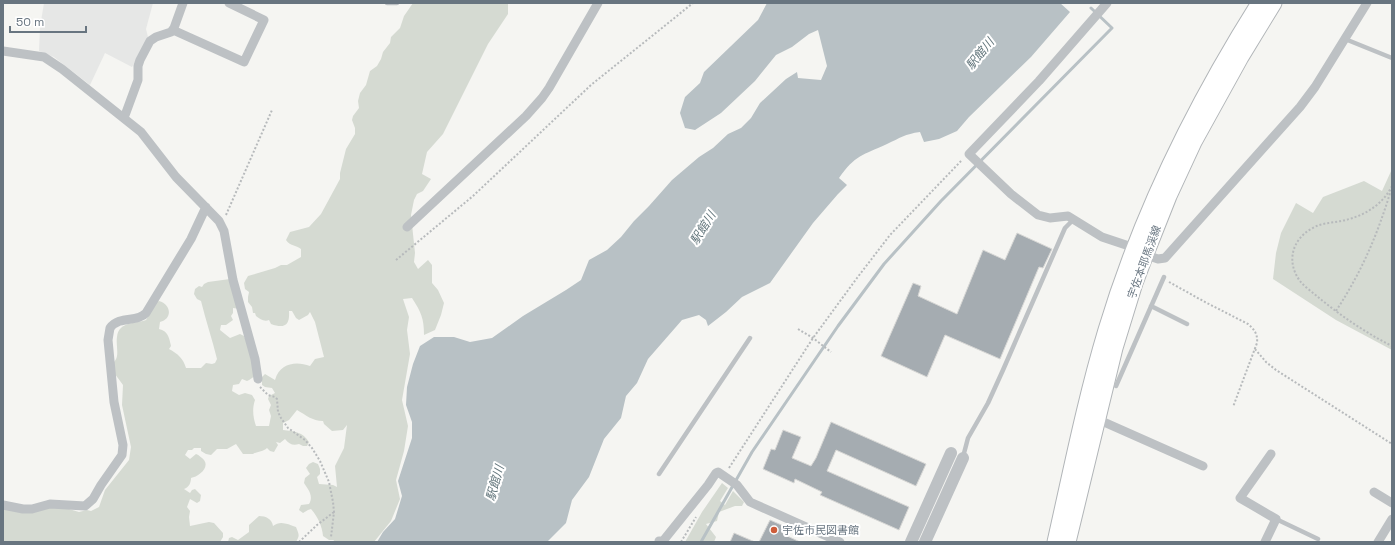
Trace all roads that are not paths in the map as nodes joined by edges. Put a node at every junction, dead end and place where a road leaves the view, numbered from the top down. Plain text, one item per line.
1 (183, 3) edge
2 (229, 3) edge
3 (386, 3) edge
4 (397, 3) edge
5 (598, 3) edge
6 (1107, 3) edge
7 (1259, 3) edge
8 (1274, 3) edge
9 (1367, 3) edge
10 (173, 30) junction
11 (1345, 39) junction
12 (3, 51) edge
13 (1392, 58) edge
14 (124, 118) junction
15 (206, 207) junction
16 (1074, 219) junction
17 (407, 227) dead end
18 (1140, 252) junction
19 (1164, 277) road end
20 (1151, 306) junction
21 (1187, 324) dead end
22 (750, 338) dead end
23 (258, 379) road end
24 (1116, 386) dead end
25 (1097, 419) junction
26 (951, 453) dead end
27 (1271, 454) dead end
28 (963, 458) joint
29 (1203, 466) dead end
30 (659, 474) dead end
31 (1374, 492) dead end
32 (1392, 503) edge
33 (3, 505) edge
34 (1276, 519) junction
35 (1392, 519) edge
36 (1318, 539) dead end
37 (659, 541) edge
38 (840, 542) edge
39 (911, 542) edge
40 (926, 542) edge
41 (1055, 542) edge
42 (1068, 542) edge
43 (1265, 542) edge
44 (1378, 542) edge

1 - 10 street
2 - 10 street
3 - 4 lane
5 - 17 street
6 - 16 street
7 - 18 main road, 宇佐本耶馬渓線
8 - 18 main road, 宇佐本耶馬渓線
9 - 11 street
10 - 14 street
11 - 13 lane
11 - 18 street
12 - 14 street
14 - 15 street
15 - 23 street
15 - 33 street
16 - 18 street
16 - 28 lane
18 - 25 main road, 宇佐本耶馬渓線
18 - 41 main road, 宇佐本耶馬渓線
19 - 20 lane
20 - 21 lane
20 - 24 lane
22 - 30 lane
25 - 29 street
25 - 42 main road, 宇佐本耶馬渓線
26 - 39 street
27 - 34 street
28 - 40 street
31 - 32 street
34 - 36 lane
34 - 43 street
35 - 44 street
37 - 38 street

